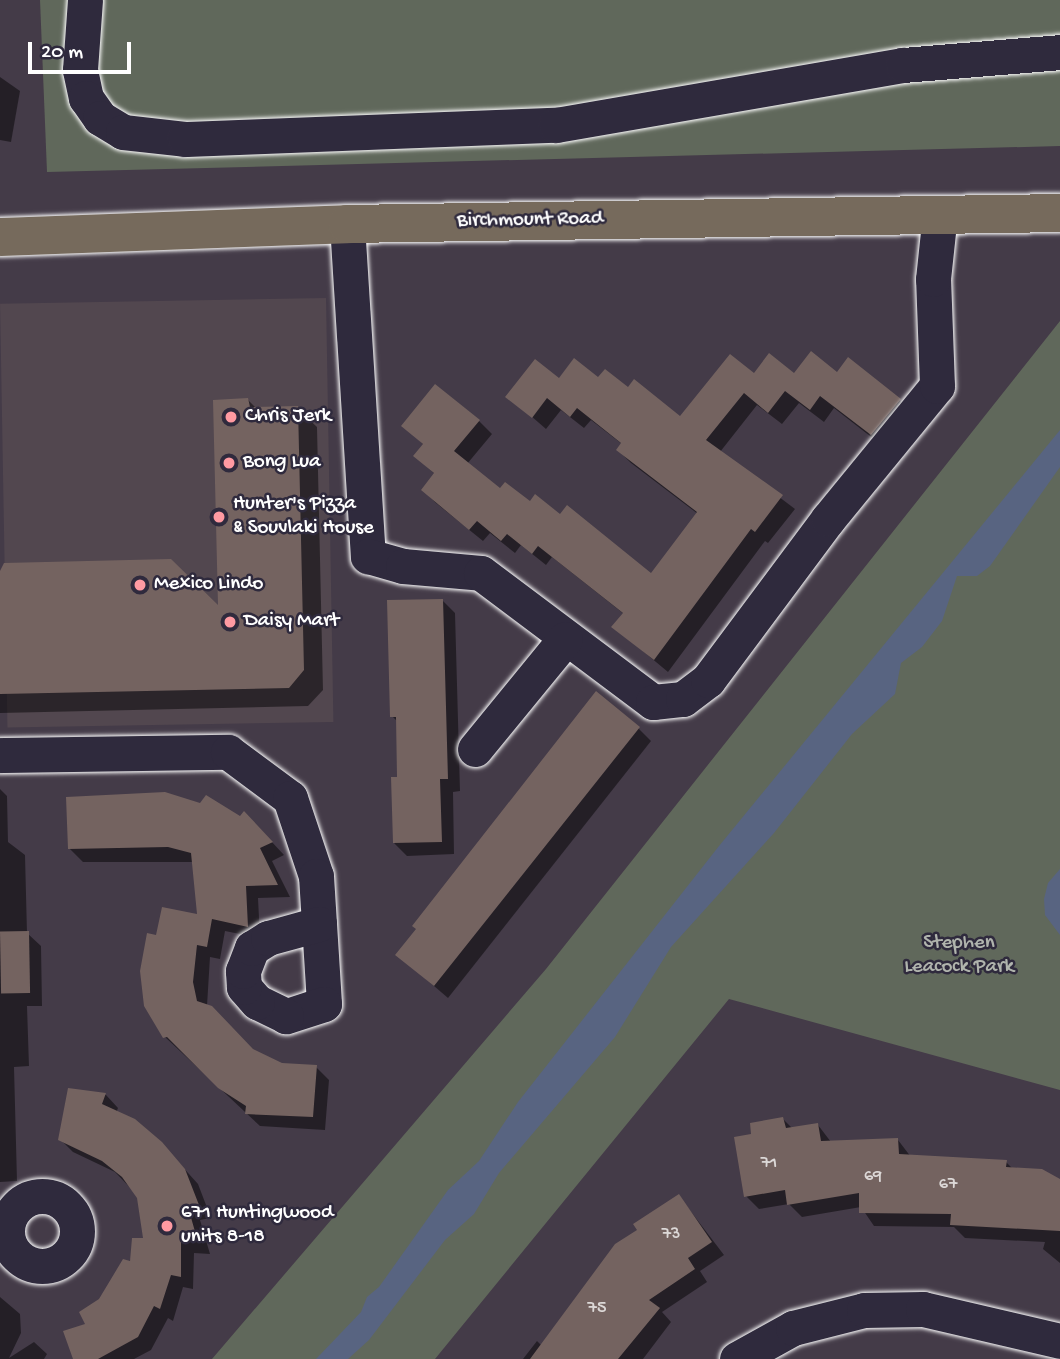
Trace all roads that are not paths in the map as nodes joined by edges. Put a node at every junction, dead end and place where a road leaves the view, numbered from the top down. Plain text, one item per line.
1 (85, 0) edge
2 (1060, 52) edge
3 (940, 214) junction
4 (1060, 214) edge
5 (347, 224) junction
6 (0, 237) edge
7 (565, 639) junction
8 (475, 749) dead end
9 (0, 755) edge
10 (319, 924) dead end
11 (1060, 1341) edge
12 (737, 1359) edge

1 - 2 street
3 - 4 main road, Birchmount Road
3 - 5 main road, Birchmount Road
3 - 7 street
5 - 6 main road, Birchmount Road
5 - 7 street
7 - 8 street
9 - 10 street
11 - 12 street

